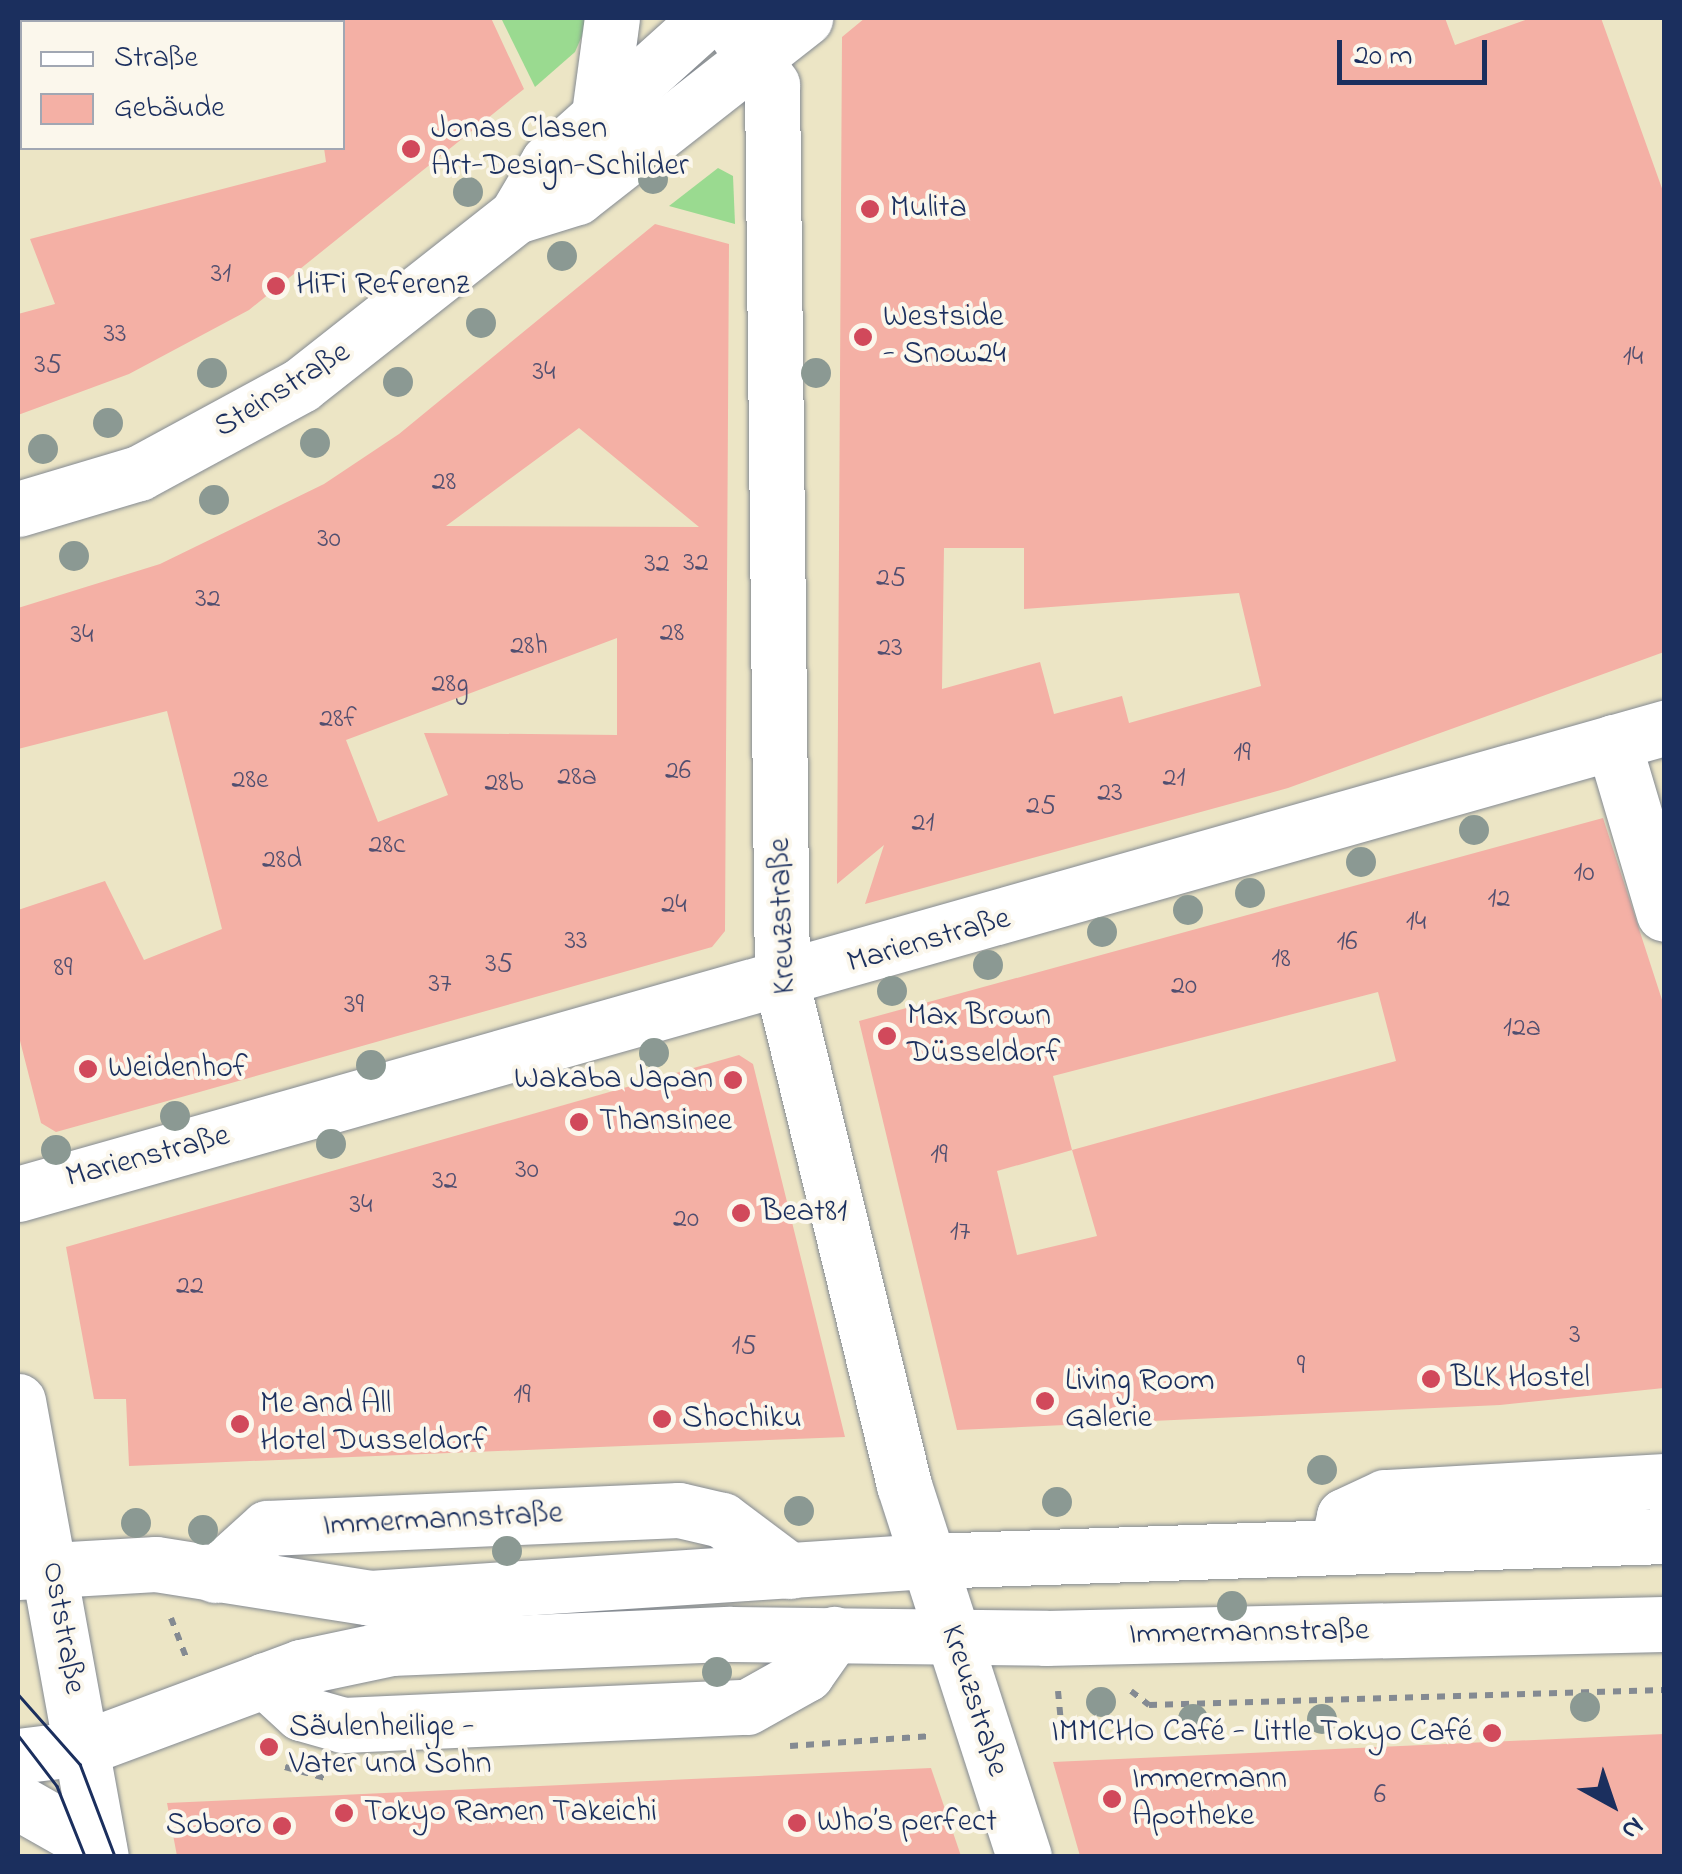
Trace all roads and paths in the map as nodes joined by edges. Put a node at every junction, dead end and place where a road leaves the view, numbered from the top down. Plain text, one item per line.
1 (612, 18) edge
2 (708, 18) edge
3 (804, 18) edge
4 (742, 37) edge
5 (599, 114) junction
6 (516, 216) junction
7 (18, 509) edge
8 (1639, 735) edge
9 (1664, 914) edge
10 (782, 984) junction
11 (18, 1194) edge
12 (18, 1401) edge
13 (1664, 1481) edge
14 (1664, 1536) edge
15 (1337, 1547) junction
16 (927, 1561) junction
17 (156, 1564) junction
18 (34, 1567) edge
19 (790, 1571) junction
20 (215, 1575) junction
21 (1664, 1624) edge
22 (834, 1634) junction
23 (953, 1639) junction
24 (1124, 1686) dead end
25 (1664, 1690) edge
26 (241, 1691) junction
27 (83, 1748) junction
28 (18, 1756) edge
29 (18, 1802) edge
30 (100, 1852) edge
31 (1024, 1856) edge

1 - 5 street
2 - 5 street, Steinstraße
3 - 4 street, Steinstraße
4 - 6 street, Steinstraße
4 - 10 street, Kreuzstraße
5 - 6 street, Steinstraße
6 - 7 street, Steinstraße
8 - 9 street
8 - 10 street, Marienstraße
10 - 11 street, Marienstraße
10 - 16 street, Kreuzstraße
12 - 18 street, Oststraße
13 - 15 street
14 - 15 street, Immermannstraße
15 - 16 street, Immermannstraße
16 - 19 street, Immermannstraße
16 - 23 street, Kreuzstraße
17 - 18 street, Immermannstraße
17 - 20 street, Immermannstraße
17 - 26 path
18 - 27 street, Oststraße
19 - 20 street, Immermannstraße
19 - 20 street, Immermannstraße
21 - 23 street, Immermannstraße
22 - 23 street, Immermannstraße
22 - 26 street, Immermannstraße
22 - 26 street
23 - 31 street, Kreuzstraße
24 - 25 path
26 - 27 street, Immermannstraße
27 - 28 street, Immermannstraße
27 - 30 street, Oststraße
29 - 30 street

